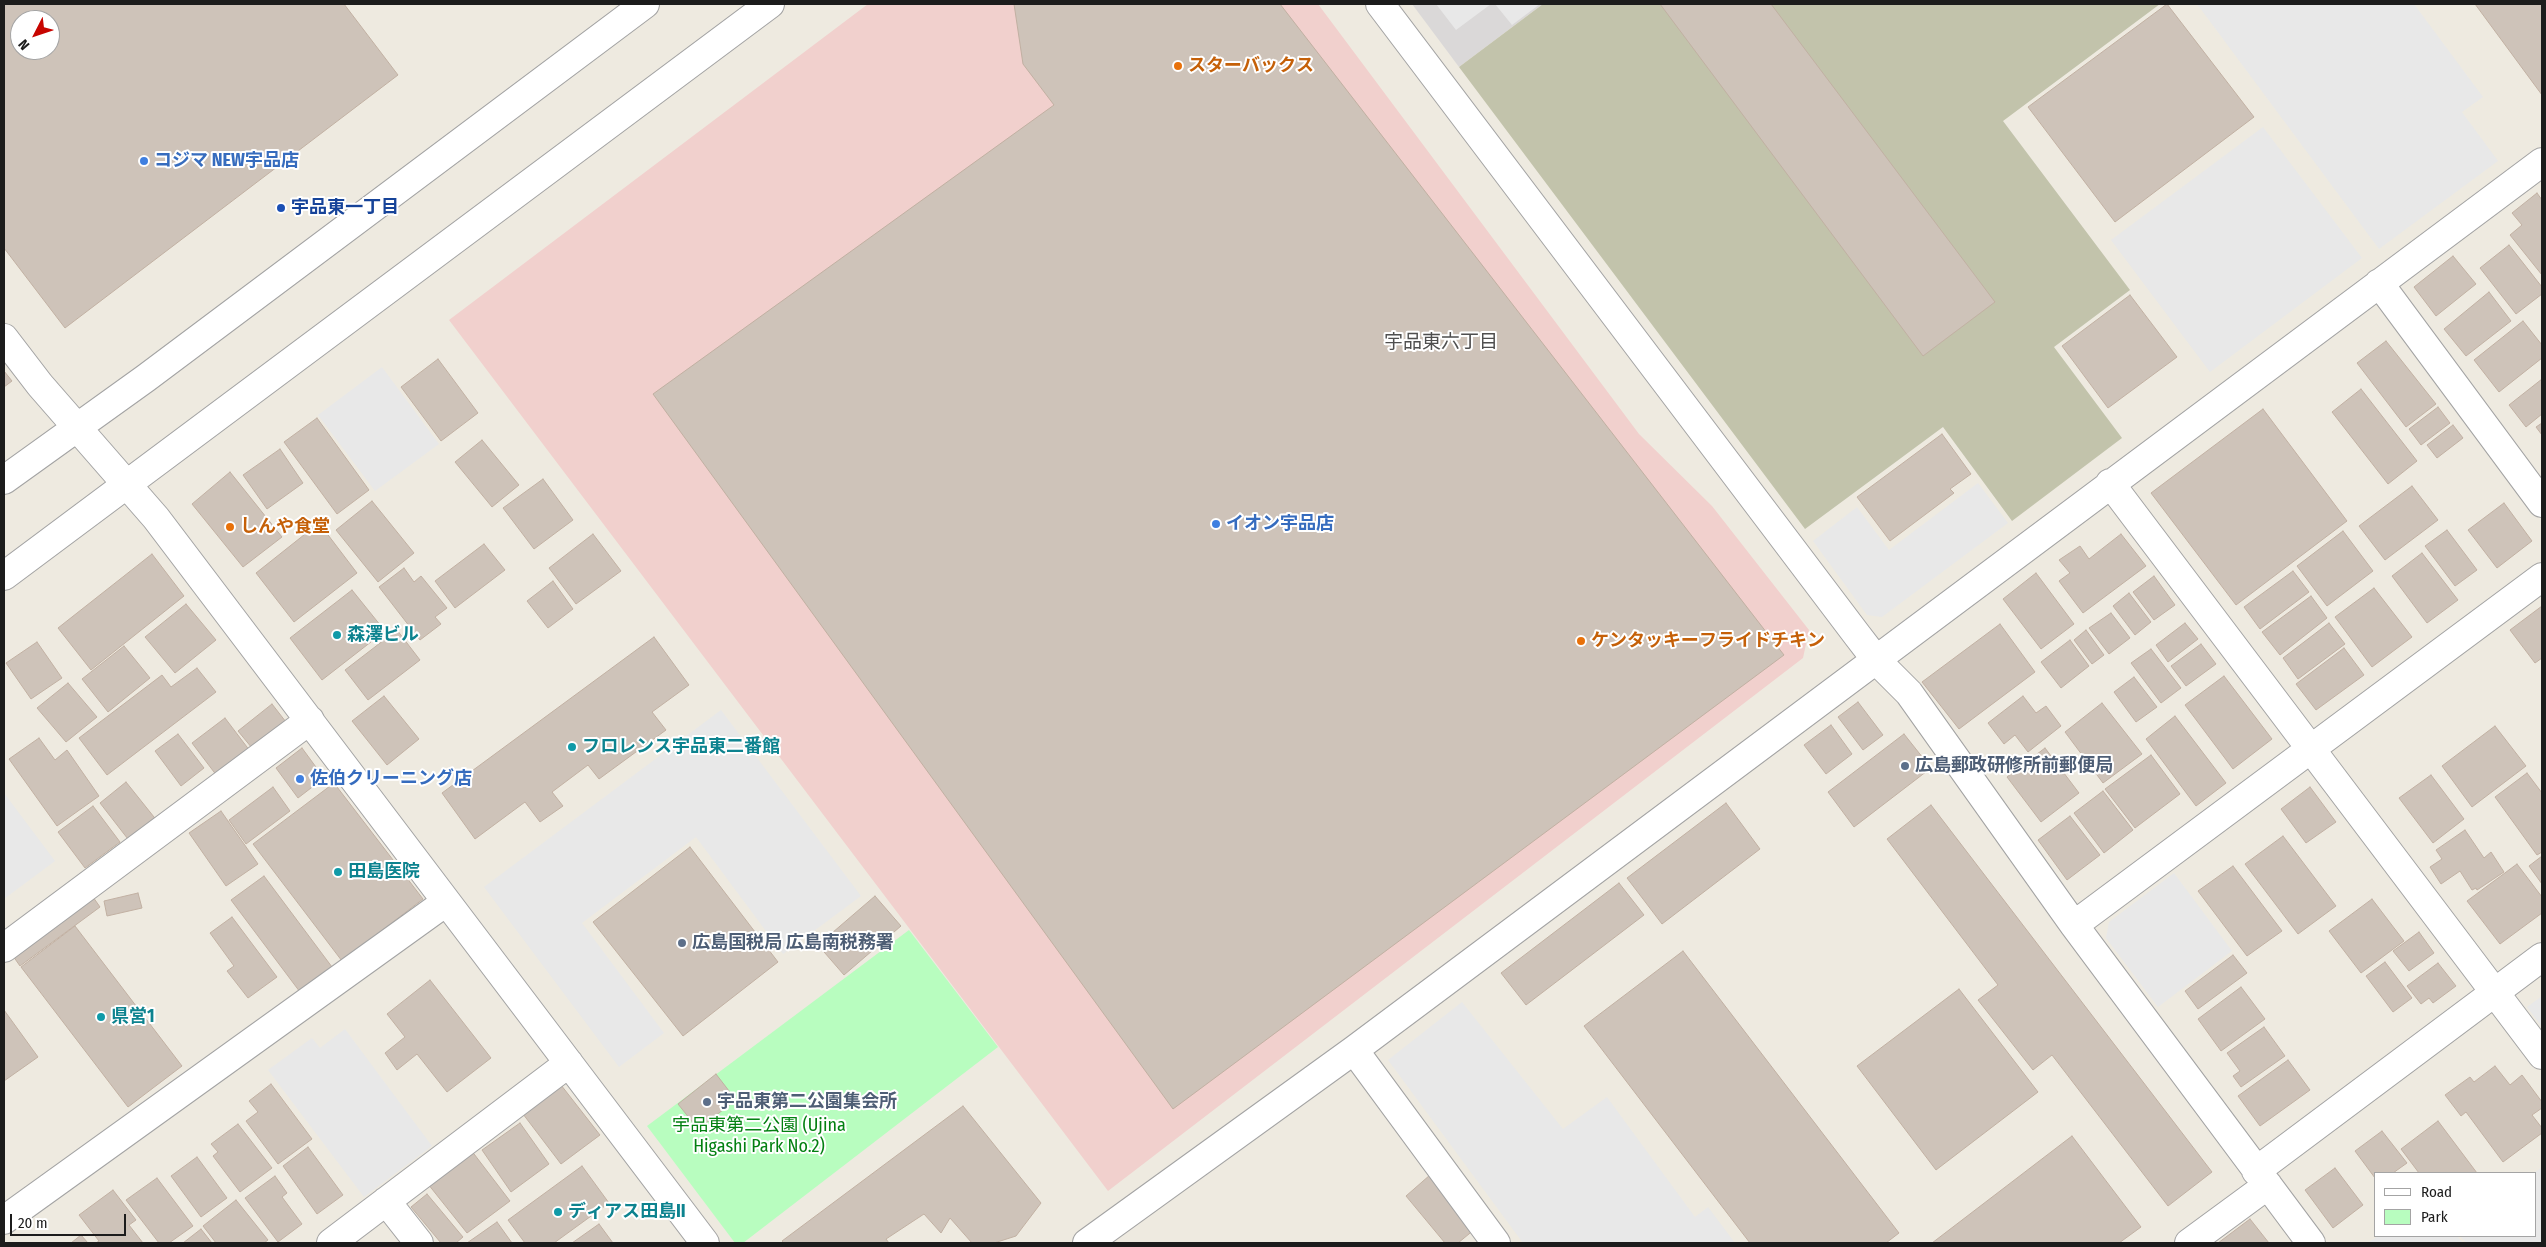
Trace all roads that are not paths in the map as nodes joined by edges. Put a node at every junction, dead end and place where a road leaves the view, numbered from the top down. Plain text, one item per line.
1 (645, 4) edge
2 (770, 4) edge
3 (1380, 4) edge
4 (2542, 162) edge
5 (2379, 283) junction
6 (4, 338) edge
7 (78, 427) junction
8 (4, 480) edge
9 (127, 483) junction
10 (2110, 483) junction
11 (2542, 503) edge
12 (4, 576) edge
13 (2542, 577) edge
14 (1877, 661) junction
15 (310, 720) junction
16 (2312, 748) junction
17 (446, 902) junction
18 (2074, 925) junction
19 (4, 948) edge
20 (2542, 957) edge
21 (2495, 992) junction
22 (1354, 1050) junction
23 (2542, 1055) edge
24 (568, 1063) junction
25 (2262, 1178) junction
26 (386, 1201) junction
27 (4, 1220) edge
28 (331, 1243) edge
29 (419, 1243) edge
30 (705, 1243) edge
31 (1087, 1243) edge
32 (1496, 1243) edge
33 (2189, 1243) edge
34 (2311, 1243) edge

1 - 7 street
2 - 9 street
3 - 14 street
4 - 5 street
5 - 10 street
5 - 11 street
6 - 7 street
7 - 8 street
7 - 9 street
9 - 12 street
9 - 15 street
10 - 14 street
10 - 16 street
13 - 16 street
14 - 18 street
14 - 22 street
15 - 17 street
15 - 19 street
16 - 18 street
16 - 21 street
17 - 24 street
17 - 27 street
18 - 25 street
20 - 21 street
21 - 23 street
21 - 25 street
22 - 31 street
22 - 32 street
24 - 26 street
24 - 30 street
25 - 33 street
25 - 34 street
26 - 28 street
26 - 29 street

